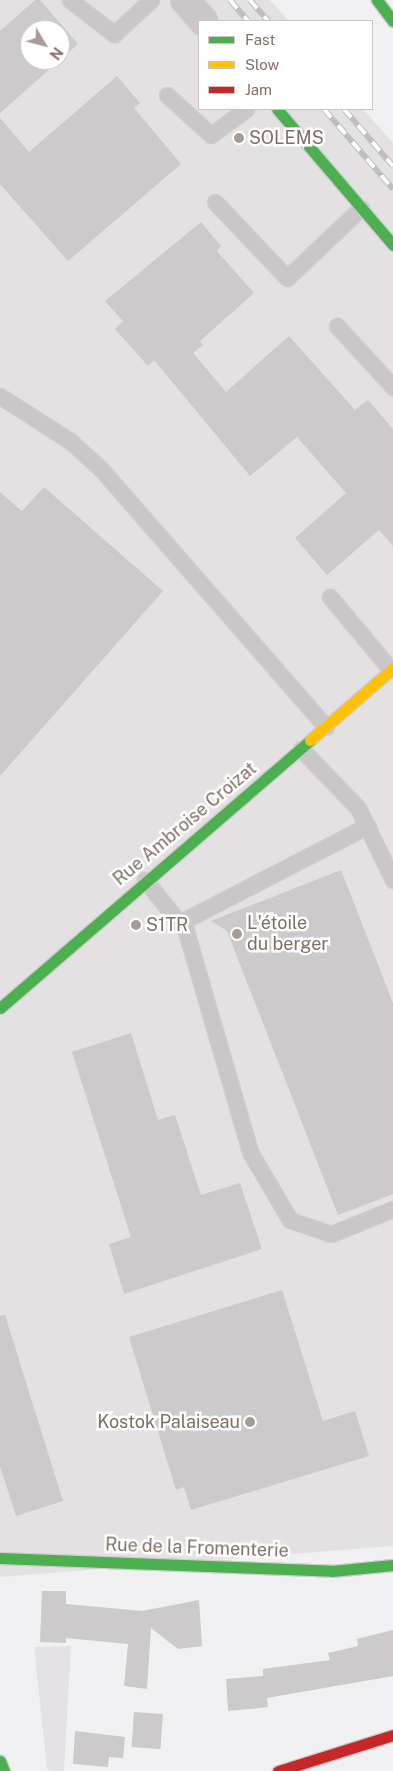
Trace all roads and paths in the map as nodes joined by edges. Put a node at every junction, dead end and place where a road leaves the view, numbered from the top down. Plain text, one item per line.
1 (70, 0) edge
2 (151, 0) edge
3 (185, 0) edge
4 (376, 0) edge
5 (202, 20) edge
6 (393, 21) edge
7 (167, 95) dead end
8 (245, 110) edge
9 (278, 110) edge
10 (215, 202) dead end
11 (361, 208) junction
12 (393, 245) edge
13 (337, 326) dead end
14 (393, 387) edge
15 (0, 396) edge
16 (330, 597) dead end
17 (392, 669) edge
18 (326, 727) junction
19 (301, 749) junction
20 (367, 826) junction
21 (145, 880) junction
22 (393, 880) edge
23 (179, 923) junction
24 (0, 1008) edge
25 (393, 1209) edge
26 (0, 1558) edge
27 (393, 1565) edge
28 (393, 1735) edge
29 (0, 1760) edge
30 (4, 1771) edge
31 (278, 1771) edge

1 - 2 lane
3 - 5 street
4 - 6 main road
7 - 8 lane
9 - 11 main road
10 - 11 lane
11 - 12 main road
13 - 14 lane
15 - 18 lane
16 - 17 lane
17 - 18 main road, Rue Ambroise Croizat
18 - 19 main road, Rue Ambroise Croizat
19 - 20 lane
19 - 21 main road, Rue Ambroise Croizat
20 - 22 lane
20 - 23 lane
21 - 23 lane
21 - 24 main road, Rue Ambroise Croizat
23 - 25 lane
26 - 27 main road, Rue de la Fromenterie
28 - 31 main road
29 - 30 main road

